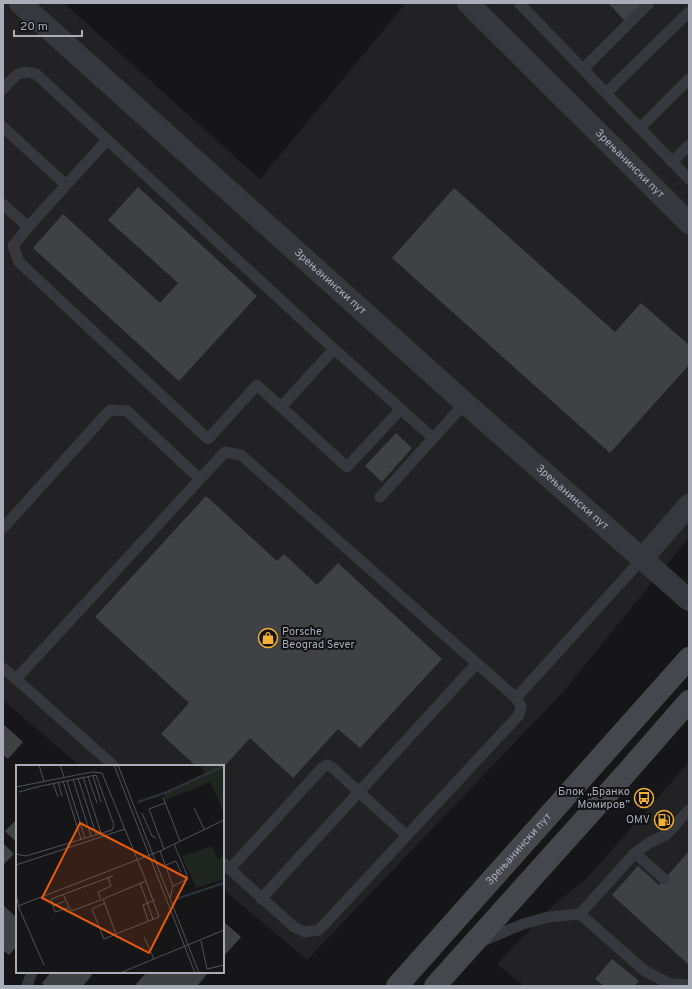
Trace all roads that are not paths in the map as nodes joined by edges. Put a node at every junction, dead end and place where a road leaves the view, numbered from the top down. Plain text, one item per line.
1 (20, 3) edge
2 (468, 3) edge
3 (519, 3) edge
4 (649, 3) edge
5 (689, 12) edge
6 (583, 69) junction
7 (689, 79) edge
8 (3, 89) edge
9 (606, 93) junction
10 (3, 127) edge
11 (640, 128) junction
12 (108, 140) junction
13 (689, 145) edge
14 (672, 162) junction
15 (689, 179) edge
16 (66, 185) junction
17 (3, 204) edge
18 (689, 224) edge
19 (28, 227) junction
20 (334, 349) junction
21 (465, 402) junction
22 (281, 407) junction
23 (401, 409) junction
24 (433, 438) junction
25 (200, 479) junction
26 (380, 497) dead end
27 (689, 505) edge
28 (3, 528) edge
29 (642, 558) junction
30 (689, 600) edge
31 (689, 658) edge
32 (477, 663) junction
33 (3, 668) edge
34 (16, 679) junction
35 (516, 698) junction
36 (689, 701) edge
37 (113, 765) edge
38 (359, 791) junction
39 (689, 810) edge
40 (406, 835) junction
41 (636, 853) junction
42 (226, 866) edge
43 (664, 880) dead end
44 (261, 899) junction
45 (580, 914) junction
46 (471, 945) junction
47 (32, 973) edge
48 (689, 985) edge
49 (27, 986) edge
50 (397, 986) edge
51 (435, 986) edge

1 - 21 street, Зрењанински пут
2 - 18 street, Зрењанински пут
3 - 6 lane
4 - 6 lane
5 - 9 lane
6 - 9 lane
7 - 11 lane
8 - 12 lane
9 - 11 lane
10 - 16 lane
11 - 14 lane
12 - 16 lane
12 - 20 lane
13 - 14 lane
14 - 15 lane
16 - 19 lane
17 - 19 lane
19 - 22 lane
20 - 22 lane
20 - 23 lane
21 - 24 lane
21 - 29 street, Зрењанински пут
22 - 23 lane
23 - 24 lane
24 - 26 lane
25 - 28 lane
25 - 32 lane
25 - 34 lane
27 - 29 street
29 - 30 street, Зрењанински пут
29 - 35 lane
31 - 50 main road, Зрењанински пут
32 - 35 lane
32 - 38 lane
33 - 34 lane
34 - 37 lane
35 - 40 lane
36 - 46 main road
38 - 40 lane
38 - 42 lane
38 - 44 lane
39 - 41 lane
40 - 44 lane
41 - 43 lane
41 - 45 lane
42 - 44 lane
45 - 46 lane
45 - 48 lane
46 - 51 main road
47 - 49 lane

